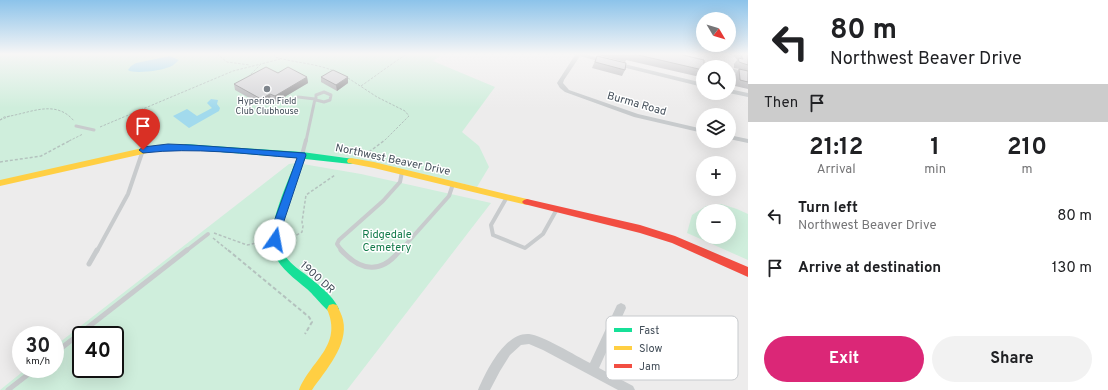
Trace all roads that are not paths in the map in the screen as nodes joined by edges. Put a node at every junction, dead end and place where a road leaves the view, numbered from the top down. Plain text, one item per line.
1 (566, 72) edge
2 (651, 72) edge
3 (696, 83) edge
4 (736, 93) edge
5 (748, 96) edge
6 (298, 97) dead end
7 (315, 99) junction
8 (76, 126) road end
9 (696, 129) edge
10 (94, 130) road end
11 (736, 138) edge
12 (748, 141) edge
13 (143, 150) junction
14 (302, 155) junction
15 (402, 172) junction
16 (0, 184) edge
17 (454, 184) junction
18 (507, 197) junction
19 (557, 209) junction
20 (208, 234) road end
21 (89, 264) dead end
22 (748, 272) edge
23 (621, 308) dead end
24 (617, 316) edge
25 (606, 340) edge
26 (64, 346) edge
27 (592, 370) junction
28 (23, 378) edge
29 (606, 378) edge
30 (610, 380) edge
31 (8, 390) edge
32 (305, 390) edge
33 (484, 390) edge
34 (629, 390) edge

1 - 9 street, Burma Road
2 - 3 street
4 - 5 street
6 - 7 lane
7 - 7 lane
7 - 14 lane
8 - 10 lane
11 - 12 street
13 - 14 main road, Northwest Beaver Drive
13 - 16 main road, Northwest Beaver Drive
13 - 21 lane
14 - 15 main road, Northwest Beaver Drive
14 - 32 main road, 1900 DR
15 - 17 main road, Northwest Beaver Drive
15 - 17 lane
17 - 18 main road, Northwest Beaver Drive
18 - 19 main road, Northwest Beaver Drive
18 - 19 lane
19 - 22 main road, Northwest Beaver Drive
20 - 26 lane
23 - 24 street
25 - 27 street
27 - 29 street
27 - 33 street
28 - 31 lane
30 - 34 street

